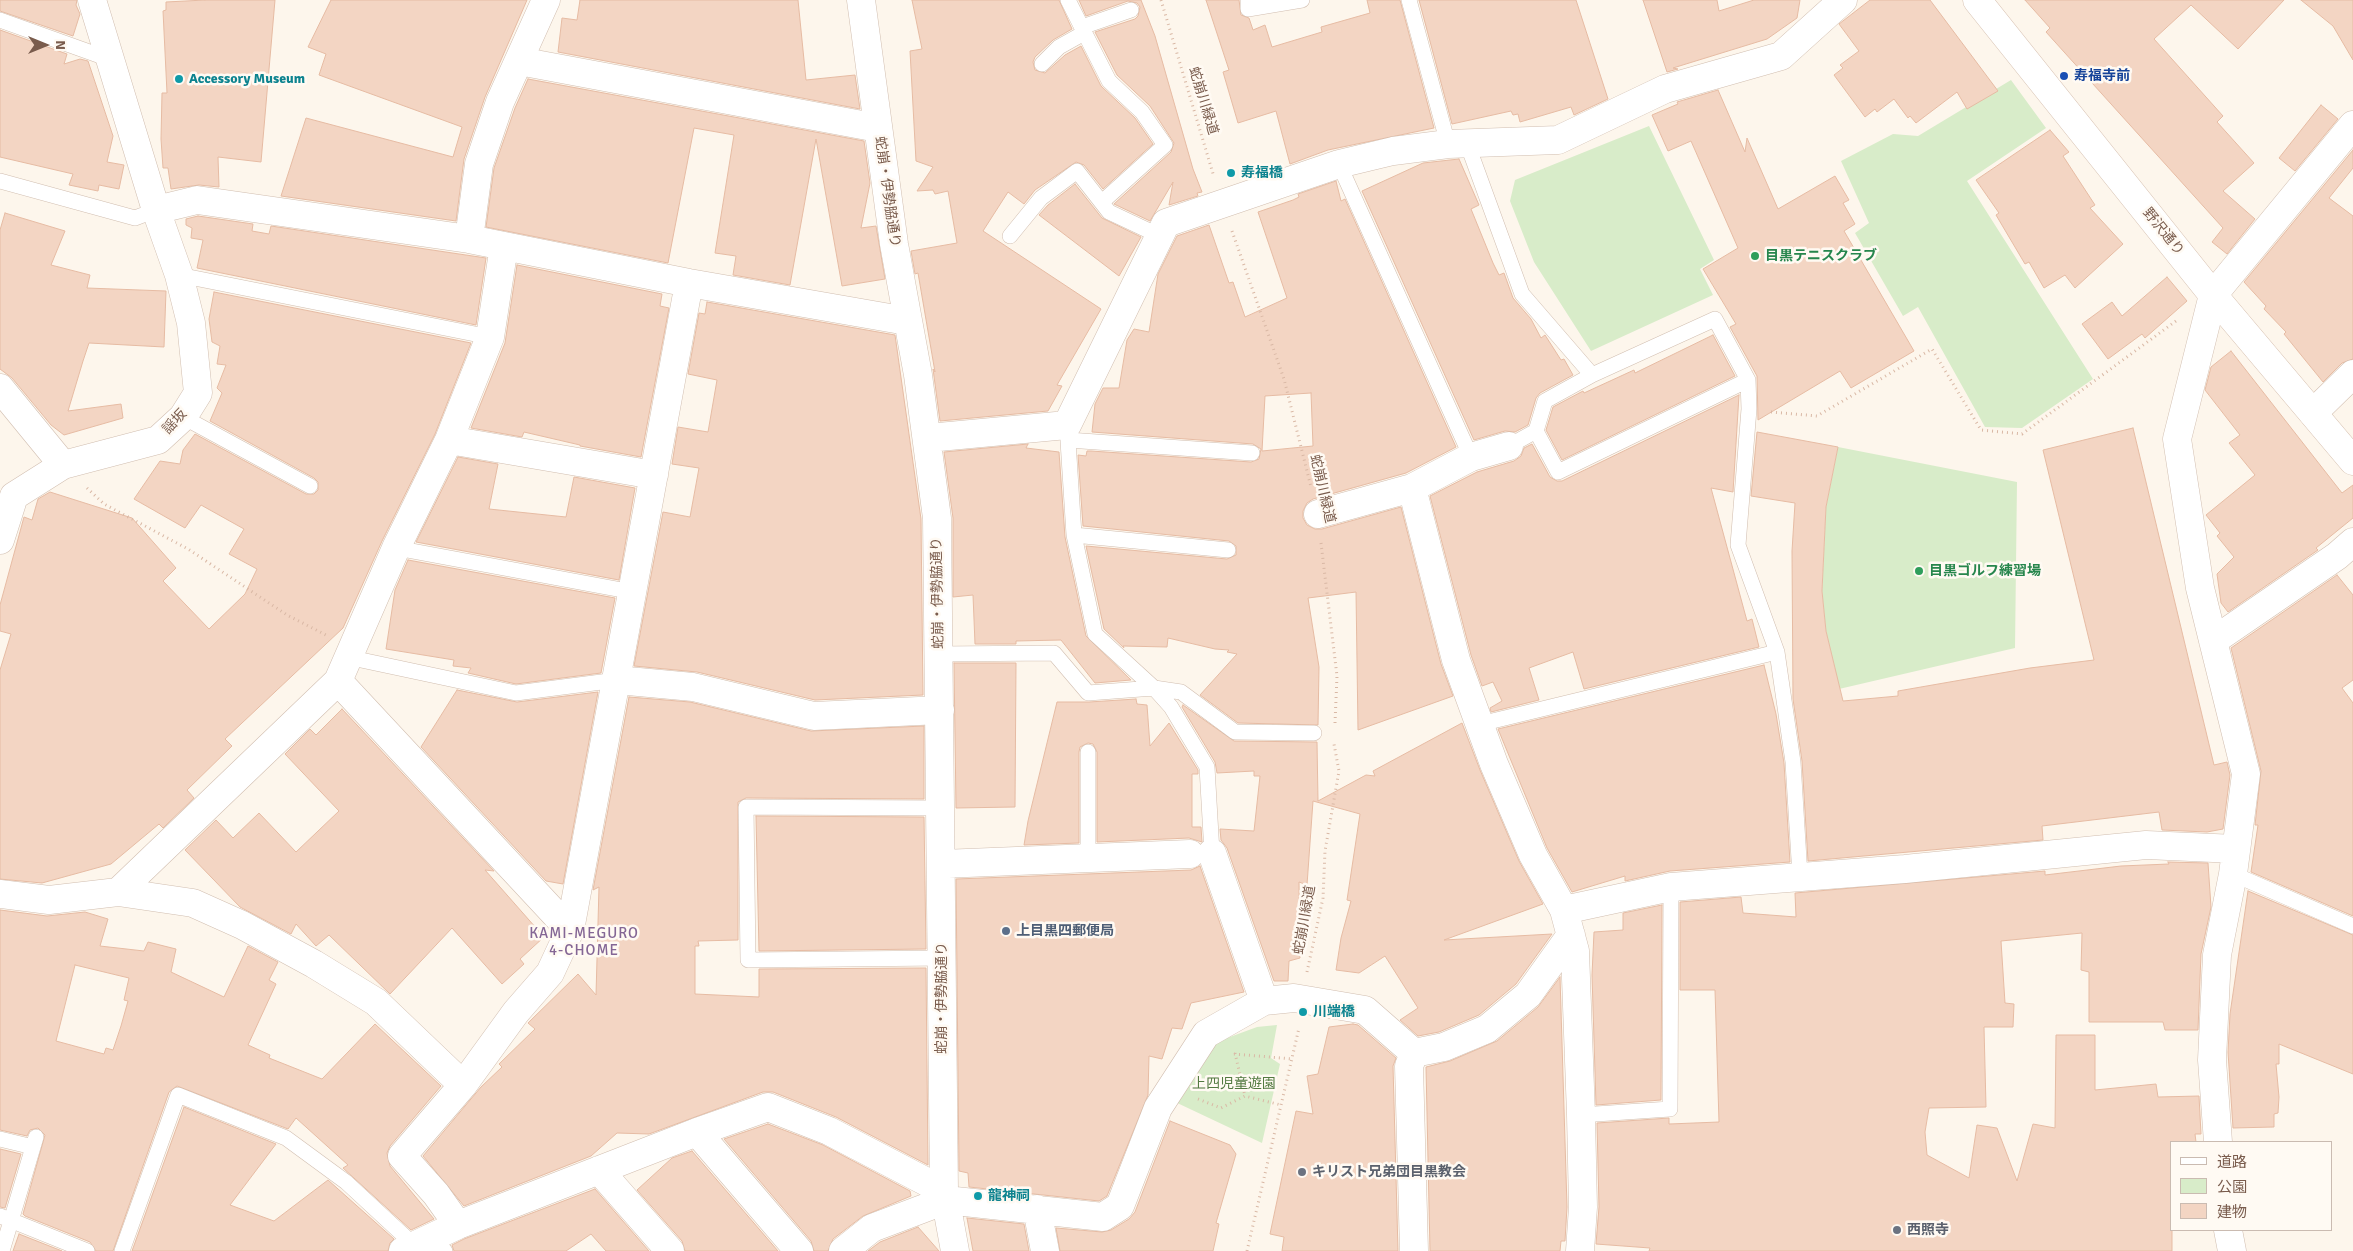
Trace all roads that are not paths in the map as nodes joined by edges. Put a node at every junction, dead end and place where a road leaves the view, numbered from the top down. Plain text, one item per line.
1 (92, 0) edge
2 (546, 0) edge
3 (861, 0) edge
4 (1068, 0) edge
5 (1248, 0) edge
6 (1302, 0) edge
7 (1409, 0) edge
8 (1842, 0) edge
9 (1977, 0) edge
10 (1131, 10) dead end
11 (0, 20) edge
12 (1083, 30) junction
13 (109, 59) junction
14 (519, 61) junction
15 (1042, 64) dead end
16 (2353, 125) edge
17 (878, 128) junction
18 (1458, 144) junction
19 (1339, 164) junction
20 (0, 181) edge
21 (1102, 202) junction
22 (156, 210) junction
23 (1010, 236) dead end
24 (1160, 236) junction
25 (469, 239) junction
26 (504, 246) junction
27 (179, 275) junction
28 (689, 283) junction
29 (2213, 295) junction
30 (906, 321) junction
31 (490, 337) junction
32 (2353, 374) edge
33 (1592, 375) junction
34 (1748, 380) junction
35 (0, 388) edge
36 (2313, 412) junction
37 (183, 417) junction
38 (1536, 431) junction
39 (1068, 432) junction
40 (928, 438) junction
41 (449, 440) junction
42 (1509, 446) joint
43 (1252, 453) dead end
44 (1471, 457) junction
45 (2353, 461) edge
46 (63, 465) junction
47 (654, 475) junction
48 (310, 486) dead end
49 (1412, 488) junction
50 (1318, 514) road end
51 (1074, 535) junction
52 (0, 540) edge
53 (2353, 542) edge
54 (396, 548) junction
55 (1228, 550) dead end
56 (633, 592) junction
57 (2213, 641) junction
58 (1778, 652) junction
59 (939, 654) junction
60 (346, 662) junction
61 (617, 680) junction
62 (1154, 688) junction
63 (940, 710) junction
64 (1480, 724) junction
65 (1314, 733) dead end
66 (1088, 752) dead end
67 (941, 808) junction
68 (1201, 854) junction
69 (1088, 858) junction
70 (2235, 861) junction
71 (942, 864) junction
72 (1800, 876) junction
73 (1671, 887) junction
74 (118, 892) junction
75 (0, 894) edge
76 (1567, 923) junction
77 (2353, 926) edge
78 (570, 930) junction
79 (942, 958) junction
80 (1283, 1000) junction
81 (1414, 1052) junction
82 (463, 1085) junction
83 (1581, 1115) junction
84 (697, 1132) junction
85 (0, 1139) edge
86 (2218, 1141) edge
87 (599, 1170) junction
88 (945, 1195) junction
89 (1038, 1209) junction
90 (6, 1218) edge
91 (458, 1225) junction
92 (2228, 1231) edge
93 (423, 1246) edge
94 (2, 1251) edge
95 (87, 1251) edge
96 (122, 1251) edge
97 (670, 1251) edge
98 (799, 1251) edge
99 (843, 1251) edge
100 (955, 1251) edge
101 (1045, 1251) edge
102 (1414, 1251) edge
103 (1580, 1251) edge
104 (2232, 1251) edge

1 - 13 street, 謡坂
2 - 14 street
3 - 17 street, 蛇崩・伊勢脇通り
4 - 12 lane
5 - 6 lane
7 - 18 lane
8 - 18 street
9 - 29 street, 野沢通り
10 - 12 lane
11 - 13 lane
12 - 15 lane
12 - 21 lane
13 - 22 street, 謡坂
14 - 17 street
14 - 25 street
16 - 29 street
17 - 30 street, 蛇崩・伊勢脇通り
18 - 19 street
18 - 33 lane
19 - 24 street
19 - 44 lane
20 - 22 lane
21 - 23 lane
21 - 24 lane
22 - 25 street
22 - 27 street, 謡坂
24 - 39 street
25 - 26 street
26 - 28 street
26 - 31 street
27 - 31 lane
27 - 37 street, 謡坂
28 - 30 street
28 - 47 street
29 - 36 street, 野沢通り
29 - 57 street
30 - 40 street, 蛇崩・伊勢脇通り
31 - 41 street
32 - 36 street
33 - 34 lane
33 - 38 lane
34 - 38 lane
34 - 58 lane
35 - 46 street
36 - 45 street, 野沢通り
37 - 46 street, 謡坂
37 - 48 lane
38 - 42 lane
39 - 40 street
39 - 43 lane
39 - 51 lane
40 - 59 street, 蛇崩・伊勢脇通り
41 - 47 street
41 - 54 street
42 - 44 street
44 - 49 street
46 - 52 street, 謡坂
47 - 56 street
49 - 50 street
49 - 64 street
51 - 55 lane
51 - 62 lane
53 - 57 street
54 - 56 lane
54 - 60 street
56 - 61 street
57 - 70 street
58 - 64 lane
58 - 72 lane
59 - 62 lane
59 - 63 street, 蛇崩・伊勢脇通り
60 - 61 lane
60 - 74 street
60 - 78 street
61 - 63 street
61 - 78 street
62 - 65 lane
62 - 68 lane
63 - 67 street, 蛇崩・伊勢脇通り
64 - 76 street
66 - 69 lane
67 - 71 street, 蛇崩・伊勢脇通り
67 - 79 lane
68 - 69 street
68 - 80 street
69 - 71 street
70 - 72 street
70 - 77 lane
70 - 86 street
71 - 79 street, 蛇崩・伊勢脇通り
72 - 73 street
73 - 76 street
73 - 83 lane
74 - 75 street
74 - 82 street
76 - 81 street
76 - 83 street
78 - 82 street
79 - 88 street, 蛇崩・伊勢脇通り
80 - 81 street
80 - 89 street
81 - 102 street
82 - 91 street
83 - 103 street
84 - 87 street
84 - 88 street
84 - 98 street
85 - 90 lane
87 - 91 street
87 - 97 street
88 - 89 street
88 - 99 street
88 - 100 street, 蛇崩・伊勢脇通り
89 - 101 street
90 - 94 lane
90 - 95 lane
91 - 93 street
92 - 104 street
93 - 96 lane

